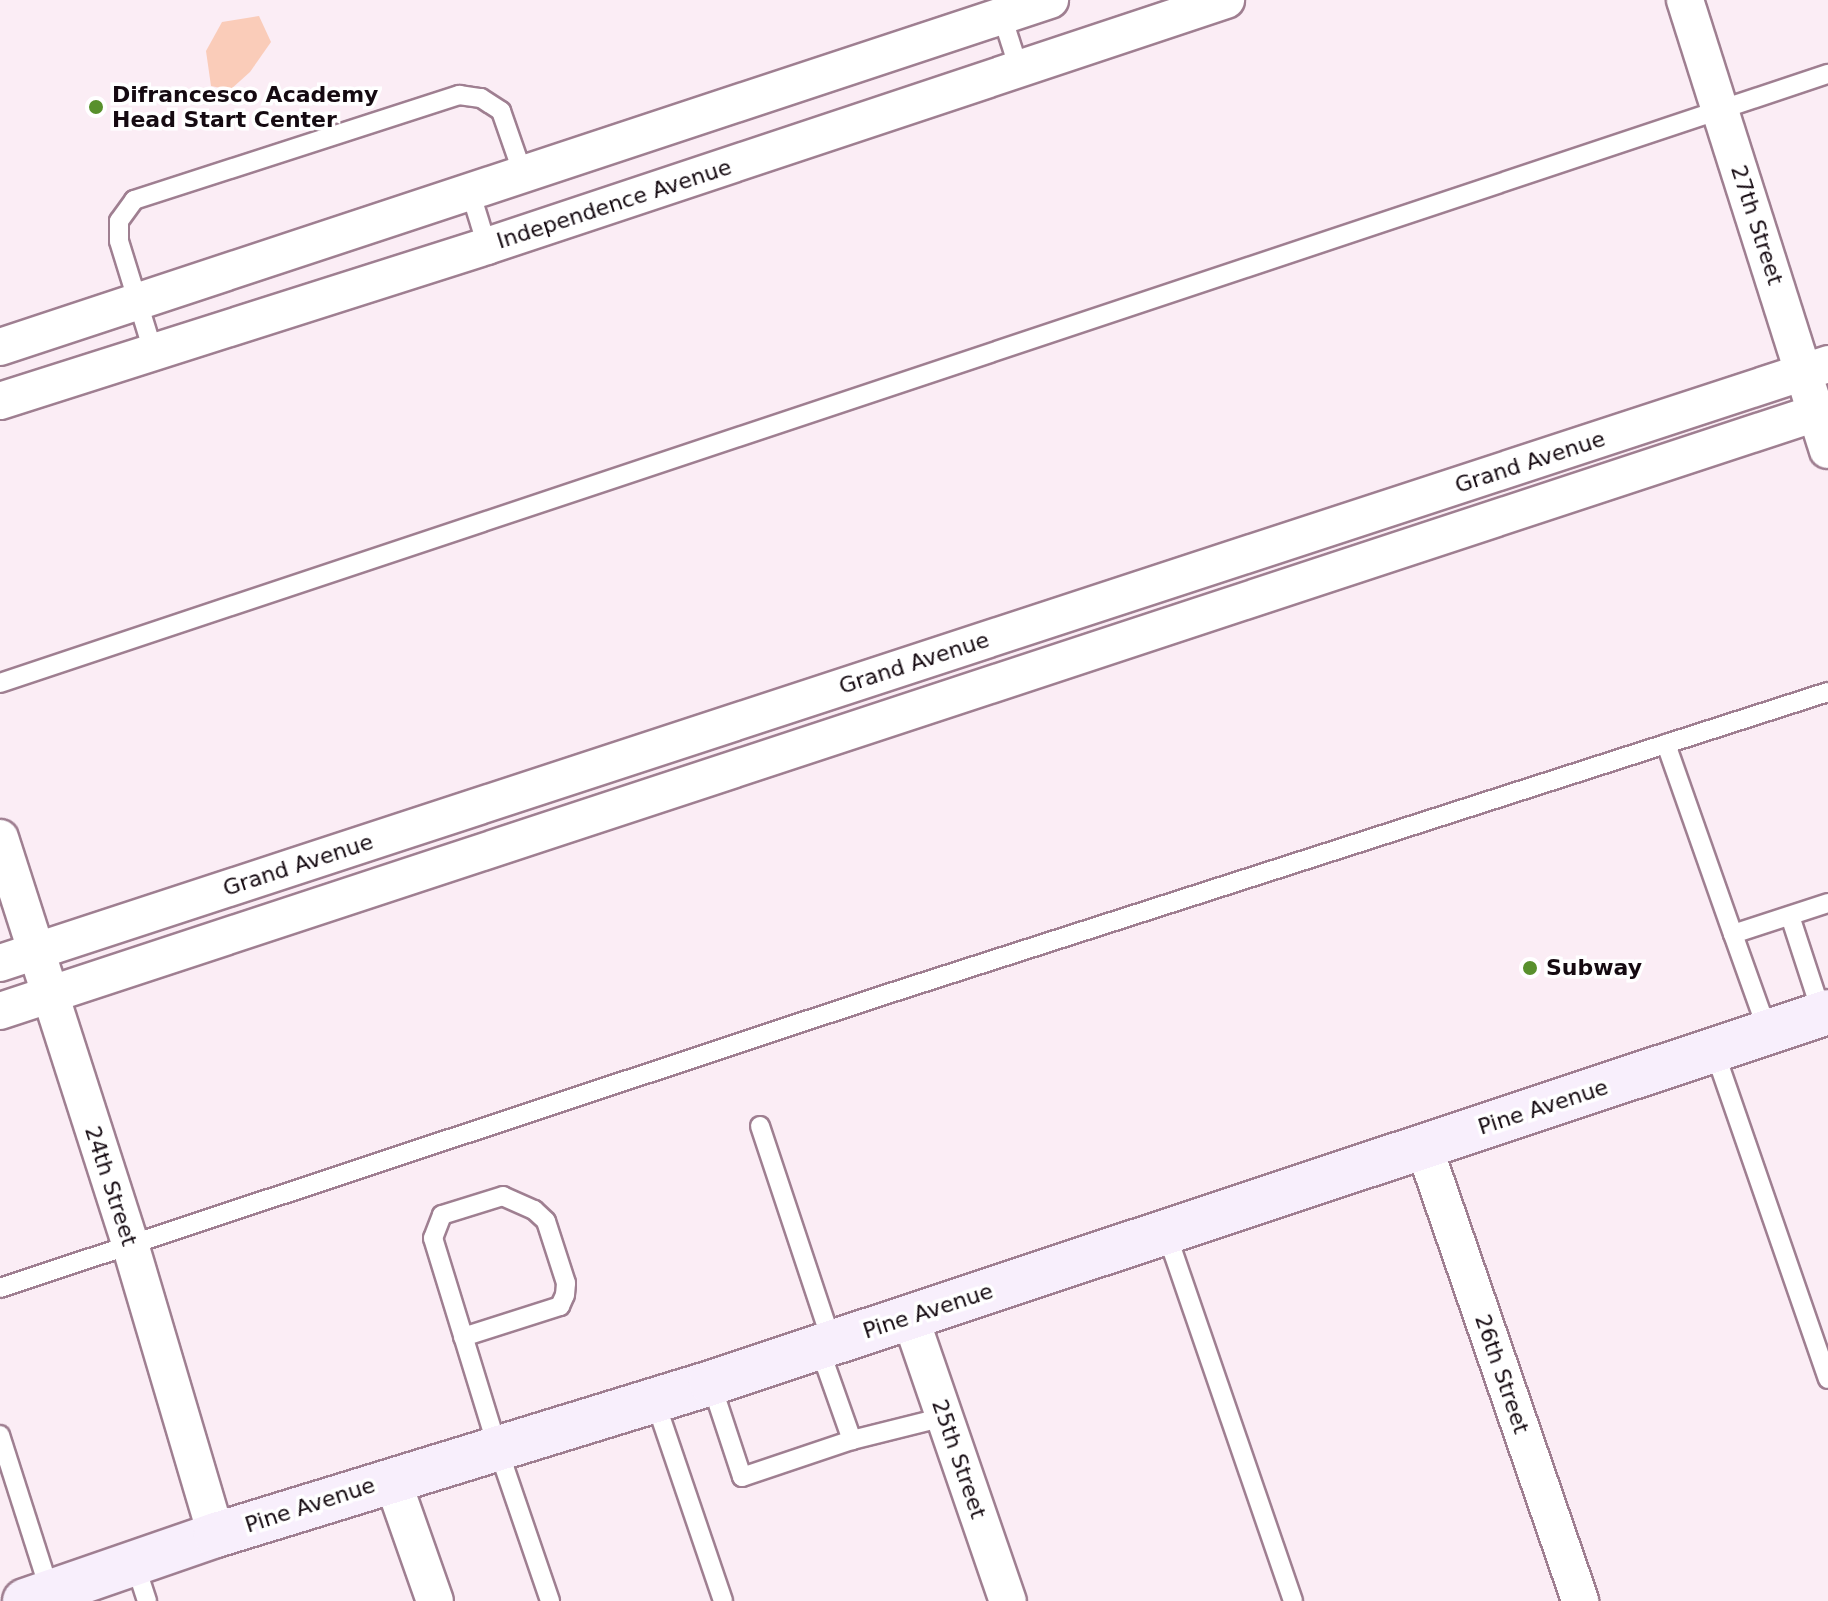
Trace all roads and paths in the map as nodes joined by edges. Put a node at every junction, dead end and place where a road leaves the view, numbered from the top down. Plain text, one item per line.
1 (1050, 0) edge
2 (1226, 0) edge
3 (1685, 0) edge
4 (1002, 16) junction
5 (1019, 69) junction
6 (1828, 74) edge
7 (1720, 109) junction
8 (523, 174) junction
9 (470, 191) junction
10 (487, 246) junction
11 (136, 300) junction
12 (0, 347) edge
13 (153, 351) junction
14 (1816, 368) edge
15 (0, 401) edge
16 (1822, 411) edge
17 (1828, 450) edge
18 (1203, 592) junction
19 (0, 683) edge
20 (1828, 692) edge
21 (1666, 744) junction
22 (650, 774) junction
23 (0, 838) edge
24 (1828, 903) edge
25 (1790, 916) junction
26 (1733, 934) junction
27 (36, 951) junction
28 (0, 963) edge
29 (50, 994) junction
30 (0, 1011) edge
31 (1825, 1013) edge
32 (1768, 1032) junction
33 (1714, 1050) junction
34 (760, 1126) dead end
35 (1424, 1147) junction
36 (1166, 1232) junction
37 (130, 1244) junction
38 (0, 1288) edge
39 (910, 1317) junction
40 (463, 1337) junction
41 (826, 1345) junction
42 (1828, 1379) edge
43 (711, 1383) junction
44 (655, 1401) junction
45 (944, 1417) junction
46 (0, 1435) edge
47 (852, 1440) junction
48 (497, 1446) junction
49 (392, 1479) junction
50 (216, 1535) junction
51 (141, 1582) edge
52 (38, 1597) edge
53 (435, 1601) edge
54 (550, 1601) edge
55 (723, 1601) edge
56 (1008, 1601) edge
57 (1293, 1601) edge
58 (1580, 1601) edge

1 - 4 street
2 - 5 street, Independence Avenue
3 - 7 street, 27th Street
4 - 5 lane
4 - 8 street
5 - 10 street, Independence Avenue
6 - 7 lane
7 - 14 street, 27th Street
7 - 19 lane
8 - 9 street
8 - 11 lane
9 - 10 lane
9 - 11 street
10 - 13 street, Independence Avenue
11 - 12 street
11 - 13 lane
13 - 15 street, Independence Avenue
14 - 16 street, 27th Street
14 - 18 street, Grand Avenue
16 - 17 street, 27th Street
16 - 18 street
18 - 22 street, Grand Avenue
20 - 21 lane
21 - 26 lane
21 - 37 lane
22 - 27 street, Grand Avenue
22 - 29 street
23 - 27 street, 24th Street
24 - 25 lane
25 - 26 lane
25 - 31 lane
26 - 32 lane
27 - 28 street, Grand Avenue
27 - 29 street, 24th Street
29 - 30 street
29 - 37 street, 24th Street
31 - 32 main road, Pine Avenue
32 - 33 main road, Pine Avenue
33 - 35 main road, Pine Avenue
33 - 42 lane
34 - 41 lane
35 - 36 main road, Pine Avenue
35 - 58 street, 26th Street
36 - 39 main road, Pine Avenue
36 - 57 lane
37 - 38 lane
37 - 50 street, 24th Street
39 - 41 main road, Pine Avenue
39 - 45 street, 25th Street
40 - 40 lane
40 - 48 lane
41 - 43 main road, Pine Avenue
41 - 47 lane
43 - 44 main road, Pine Avenue
43 - 47 lane
44 - 48 main road, Pine Avenue
44 - 55 lane
45 - 47 lane
45 - 56 street, 25th Street
46 - 52 lane
48 - 49 main road, Pine Avenue
48 - 54 lane
49 - 50 main road, Pine Avenue
49 - 53 street
50 - 51 main road, Pine Avenue
51 - 52 main road, Pine Avenue

